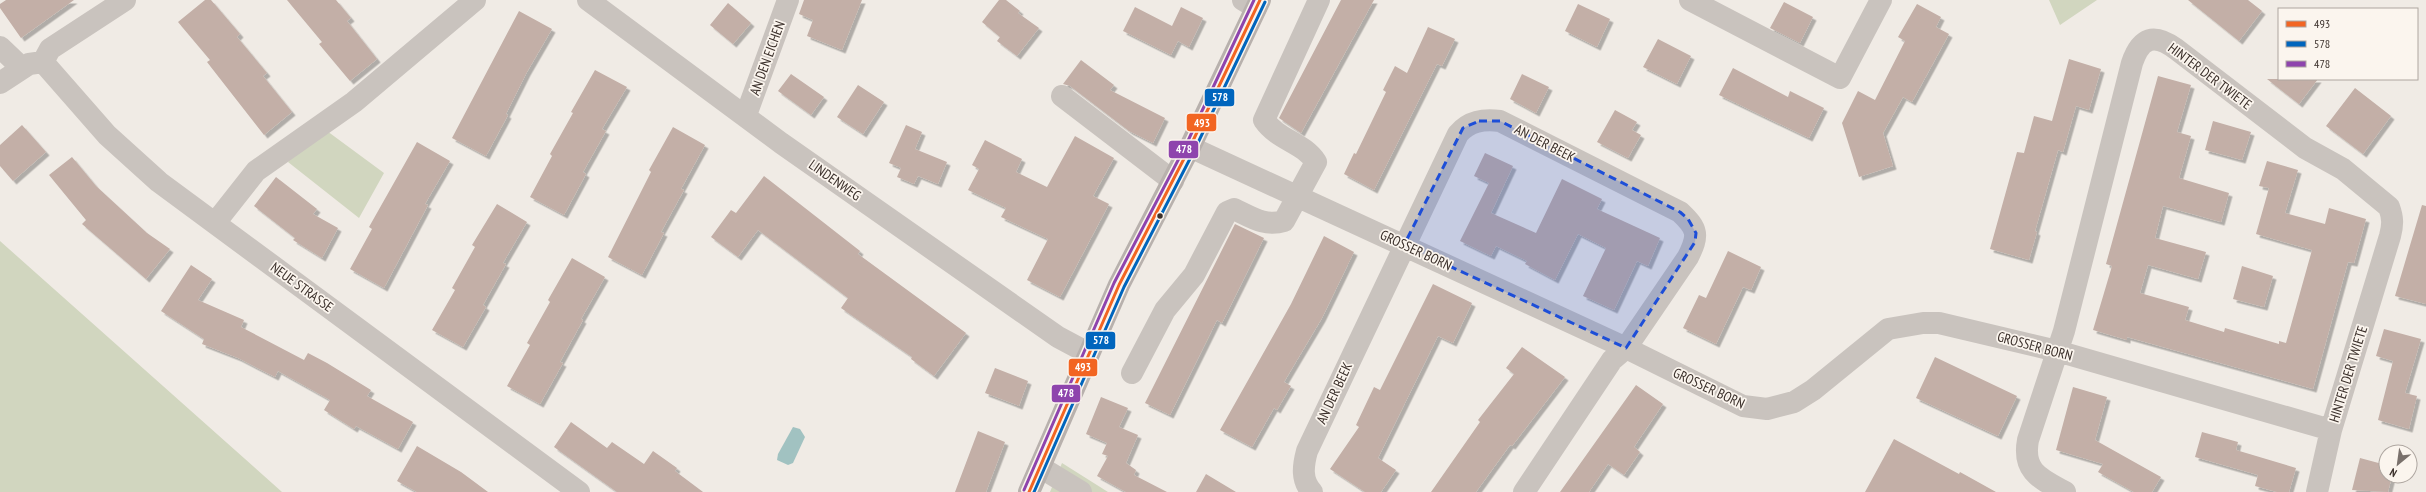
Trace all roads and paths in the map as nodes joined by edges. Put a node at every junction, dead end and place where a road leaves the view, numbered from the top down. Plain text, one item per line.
1 (125, 0) edge
2 (475, 0) edge
3 (588, 0) edge
4 (788, 0) edge
5 (1320, 0) edge
6 (1690, 0) edge
7 (1881, 0) edge
8 (1253, 3) edge
9 (0, 47) edge
10 (43, 62) junction
11 (22, 68) junction
12 (0, 83) edge
13 (1062, 96) dead end
14 (746, 115) junction
15 (1190, 147) junction
16 (1173, 180) junction
17 (1298, 196) junction
18 (220, 217) junction
19 (1404, 245) junction
20 (1626, 348) junction
21 (2057, 351) junction
22 (1088, 352) junction
23 (1132, 373) dead end
24 (2331, 430) junction
25 (1040, 467) junction
26 (2039, 485) edge
27 (579, 492) edge
28 (1029, 492) edge
29 (1081, 492) edge
30 (1312, 492) edge
31 (1524, 492) edge
32 (2065, 492) edge
33 (2317, 492) edge

1 - 10 street
2 - 18 street
3 - 14 street, LINDENWEG
4 - 14 street, AN DEN EICHEN
5 - 17 street
6 - 7 street
8 - 15 main road
9 - 11 street
10 - 11 street
10 - 18 street, NEUE STRASSE
11 - 12 street
13 - 16 street
14 - 22 street, LINDENWEG
15 - 16 main road
15 - 17 street, GROSSER BORN
16 - 22 main road
17 - 19 street, GROSSER BORN
17 - 23 street
18 - 27 street, NEUE STRASSE
19 - 20 street, GROSSER BORN
19 - 20 street, AN DER BEEK
19 - 30 street, AN DER BEEK
20 - 21 street, GROSSER BORN
20 - 31 street, AN DER BEEK
21 - 24 street, GROSSER BORN
21 - 24 street, HINTER DER TWIETE
21 - 26 street, HINTER DER TWIETE
22 - 25 main road
24 - 33 street, HINTER DER TWIETE
25 - 28 main road
25 - 29 street
26 - 32 street, HINTER DER TWIETE

